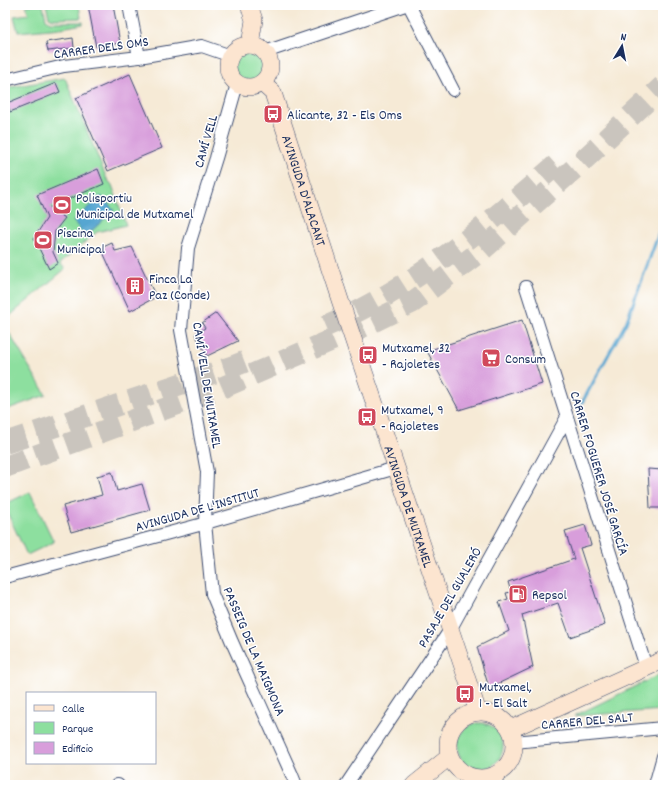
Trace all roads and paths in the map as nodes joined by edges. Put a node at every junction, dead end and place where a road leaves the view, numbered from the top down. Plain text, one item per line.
1 (129, 5) edge
2 (249, 5) edge
3 (405, 5) edge
4 (410, 5) edge
5 (258, 49) junction
6 (231, 56) junction
7 (139, 57) junction
8 (5, 80) edge
9 (262, 83) junction
10 (237, 84) junction
11 (453, 90) dead end
12 (201, 207) joint
13 (526, 287) dead end
14 (340, 300) joint
15 (567, 417) junction
16 (396, 468) junction
17 (205, 523) junction
18 (5, 577) edge
19 (450, 630) junction
20 (663, 660) edge
21 (646, 667) junction
22 (478, 712) junction
23 (663, 728) edge
24 (512, 735) junction
25 (450, 756) junction
26 (663, 756) edge
27 (496, 780) edge
28 (296, 785) edge
29 (346, 785) edge
30 (414, 785) edge
31 (655, 785) edge

1 - 7 street
2 - 5 street
3 - 5 street
4 - 11 street
5 - 6 street
5 - 9 street
6 - 7 street, CARRER DELS OMS
6 - 10 street
7 - 8 street, CARRER DELS OMS
9 - 10 street
9 - 14 street, AVINGUDA D'ALACANT
10 - 12 street, CAMÍ VELL
12 - 17 street, CAMÍ VELL DE MUTXAMEL
13 - 15 street, CARRER FOGUERER JOSÉ GARCÍA
14 - 16 street, AVINGUDA DE MUTXAMEL
15 - 19 street, PASAJE DEL GUALERÓ
15 - 21 street, CARRER FOGUERER JOSÉ GARCÍA
16 - 17 street, AVINGUDA DE L'INSTITUT
16 - 19 street, AVINGUDA DE MUTXAMEL
17 - 18 street, AVINGUDA DE L'INSTITUT
17 - 28 street, PASSEIG DE LA MAIGMONA
19 - 22 street, AVINGUDA DE MUTXAMEL
19 - 29 street, PASAJE DEL GUALERÓ
20 - 21 street
21 - 24 street
22 - 24 street
22 - 25 street
23 - 24 street, CARRER DEL SALT
24 - 27 street
25 - 27 street
25 - 30 street
26 - 31 street

